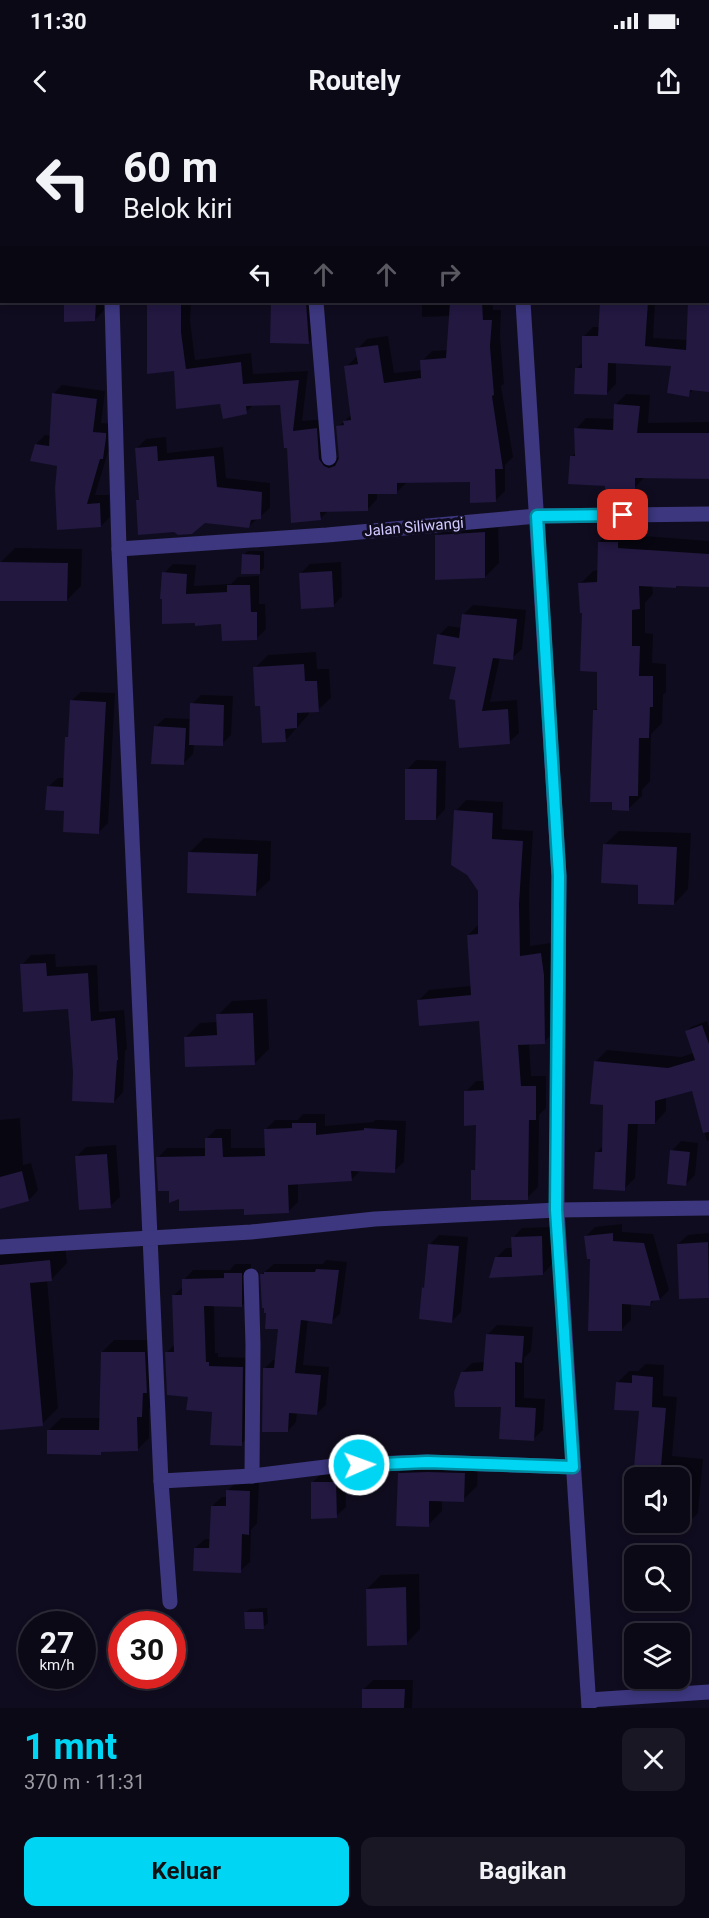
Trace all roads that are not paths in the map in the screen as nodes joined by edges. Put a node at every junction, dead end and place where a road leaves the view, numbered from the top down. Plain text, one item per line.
1 (112, 303) edge
2 (316, 303) edge
3 (523, 303) edge
4 (329, 458) dead end
5 (709, 514) edge
6 (537, 516) junction
7 (119, 549) junction
8 (709, 1208) edge
9 (556, 1210) junction
10 (151, 1239) junction
11 (0, 1247) edge
12 (251, 1276) dead end
13 (573, 1467) junction
14 (252, 1476) junction
15 (161, 1481) junction
16 (170, 1602) dead end
17 (709, 1692) edge
18 (589, 1704) edge

1 - 7 street
2 - 4 street
3 - 6 street
5 - 6 street, Jalan Siliwangi
6 - 7 street, Jalan Siliwangi
6 - 9 street
7 - 10 street
8 - 9 street
9 - 10 street
9 - 13 street
10 - 11 street
10 - 15 street
12 - 14 street
13 - 14 street
13 - 18 street
14 - 15 street
15 - 16 street
17 - 18 street

